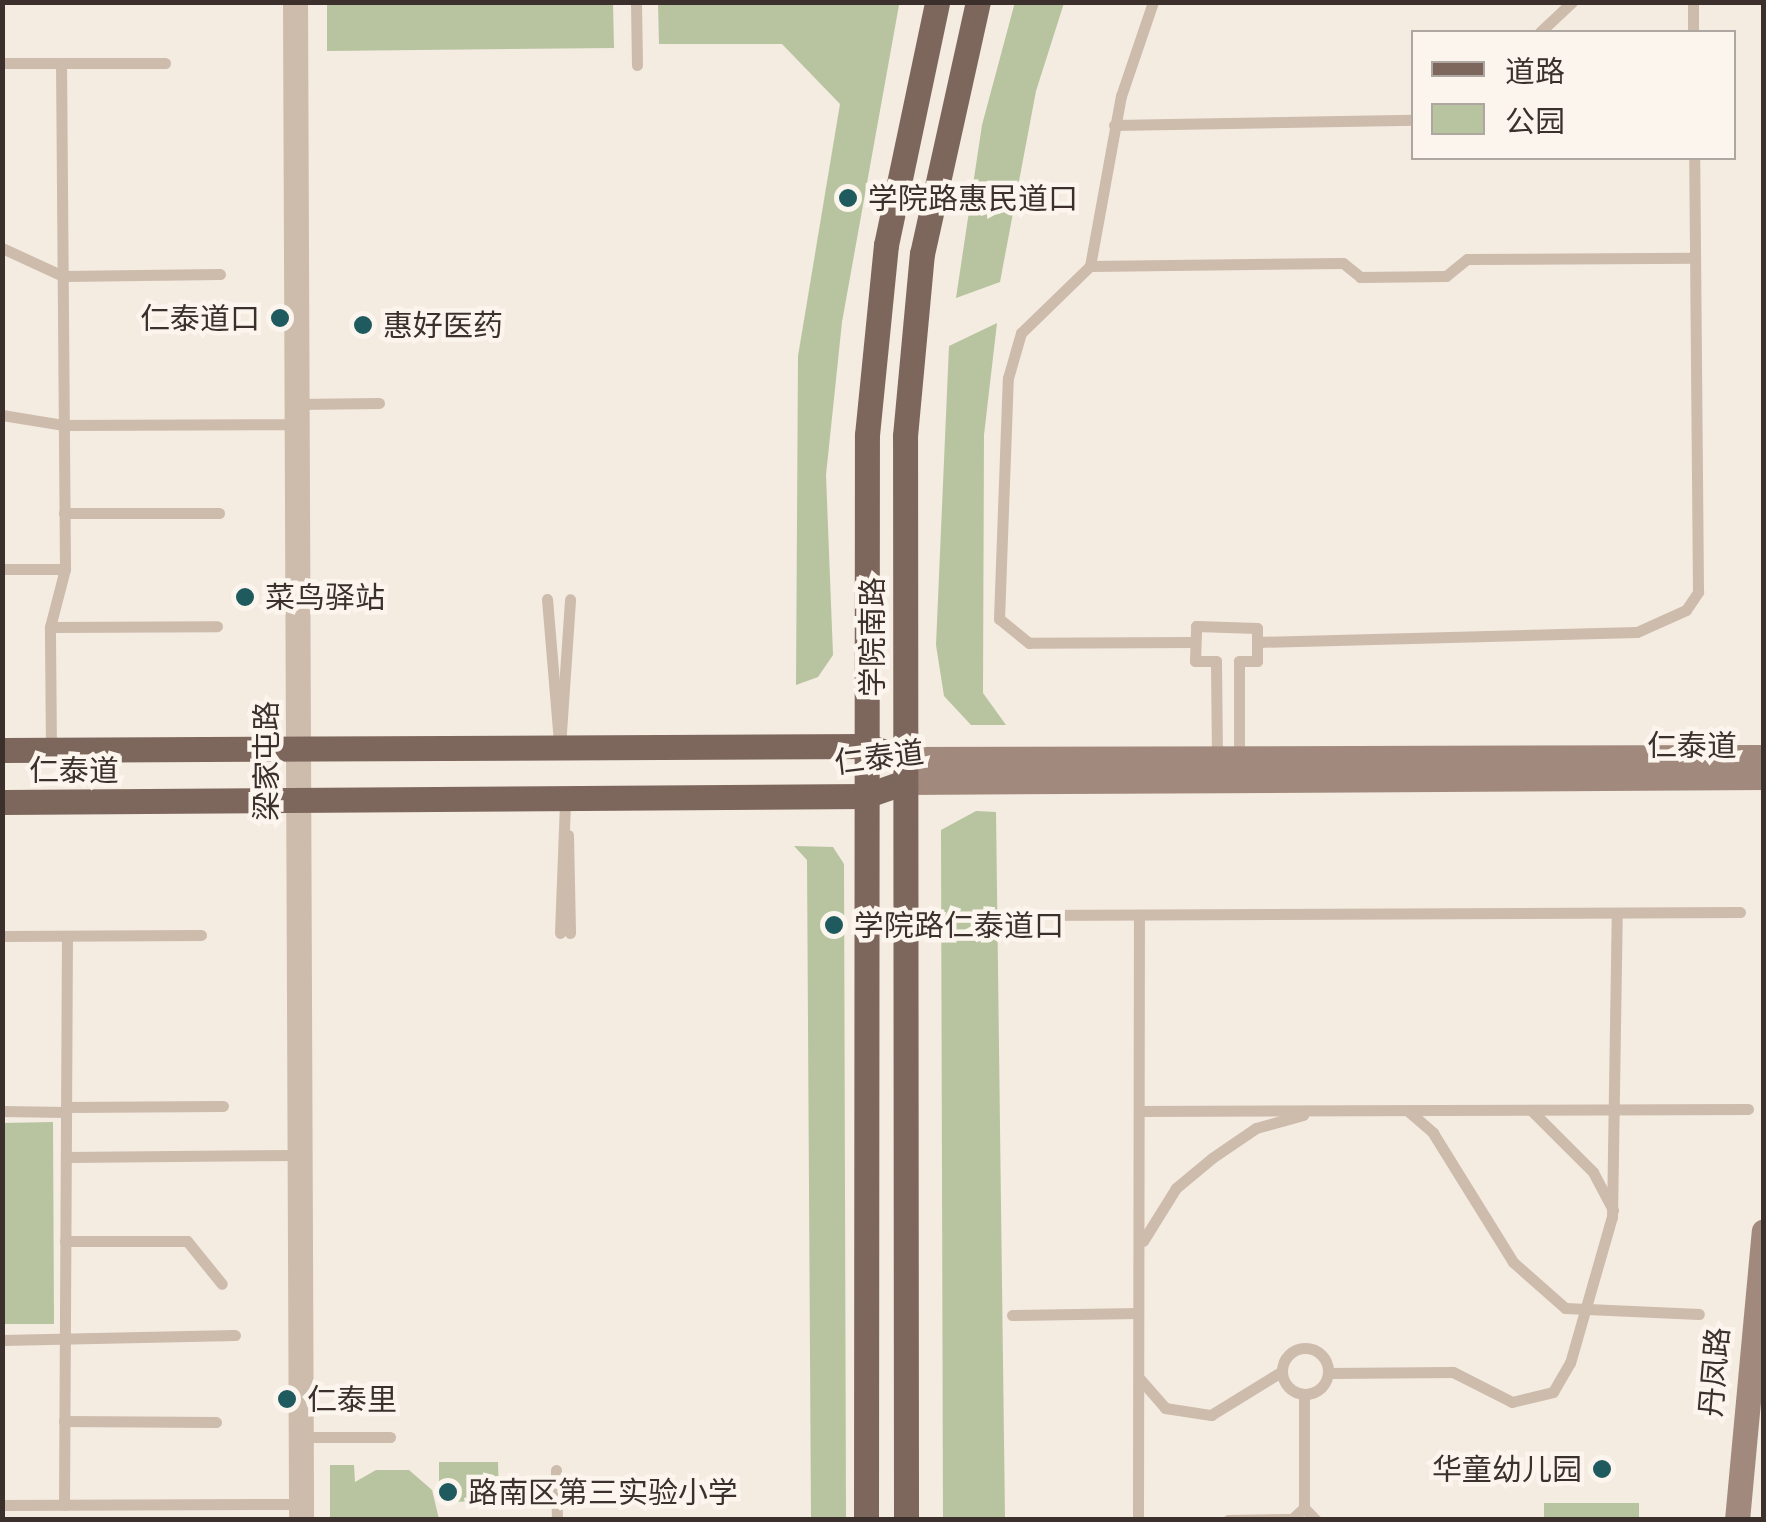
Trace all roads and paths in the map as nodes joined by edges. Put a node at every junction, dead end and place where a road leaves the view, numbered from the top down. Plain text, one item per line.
1 (295, 2) edge
2 (636, 2) edge
3 (937, 2) edge
4 (978, 2) edge
5 (1154, 2) edge
6 (1572, 2) edge
7 (1693, 2) edge
8 (1542, 30) edge
9 (1693, 30) edge
10 (2, 63) edge
11 (61, 63) junction
12 (165, 63) dead end
13 (637, 65) dead end
14 (1411, 120) edge
15 (1114, 125) junction
16 (1694, 160) edge
17 (2, 248) edge
18 (1695, 258) junction
19 (1090, 266) junction
20 (220, 274) dead end
21 (62, 276) junction
22 (380, 403) dead end
23 (297, 414) junction
24 (2, 415) edge
25 (64, 425) junction
26 (64, 513) junction
27 (219, 513) dead end
28 (65, 569) junction
29 (2, 570) edge
30 (547, 599) dead end
31 (570, 599) dead end
32 (217, 626) dead end
33 (50, 627) junction
34 (1196, 642) junction
35 (1258, 642) junction
36 (1216, 661) junction
37 (1239, 661) junction
38 (868, 746) junction
39 (560, 747) junction
40 (298, 748) junction
41 (2, 750) edge
42 (52, 750) junction
43 (1764, 757) edge
44 (1228, 758) junction
45 (905, 770) junction
46 (1764, 777) edge
47 (866, 796) junction
48 (298, 801) junction
49 (565, 801) junction
50 (2, 802) edge
51 (1740, 912) dead end
52 (1618, 914) junction
53 (1032, 915) dead end
54 (1139, 915) junction
55 (202, 934) dead end
56 (565, 934) dead end
57 (2, 936) edge
58 (67, 936) junction
59 (224, 1106) dead end
60 (1748, 1108) dead end
61 (66, 1109) junction
62 (1408, 1110) junction
63 (1531, 1110) junction
64 (1618, 1110) junction
65 (1139, 1111) junction
66 (1315, 1111) junction
67 (2, 1112) edge
68 (300, 1156) junction
69 (66, 1157) junction
70 (1612, 1210) junction
71 (1764, 1231) edge
72 (65, 1241) junction
73 (1139, 1254) junction
74 (222, 1284) dead end
75 (1138, 1313) junction
76 (1586, 1314) junction
77 (1699, 1314) dead end
78 (1012, 1315) dead end
79 (235, 1335) dead end
80 (2, 1340) edge
81 (64, 1340) junction
82 (1282, 1372) junction
83 (1328, 1373) junction
84 (1138, 1376) junction
85 (1304, 1394) junction
86 (64, 1422) junction
87 (216, 1422) dead end
88 (301, 1437) junction
89 (390, 1438) dead end
90 (556, 1470) dead end
91 (64, 1505) junction
92 (2, 1506) edge
93 (1304, 1508) junction
94 (301, 1512) edge
95 (1291, 1519) edge
96 (557, 1520) edge
97 (866, 1520) edge
98 (906, 1520) edge
99 (1138, 1520) edge
100 (1228, 1520) edge
101 (1316, 1520) edge
102 (1737, 1520) edge

1 - 23 street, 梁家屯路
2 - 13 lane
3 - 38 main road, 学院南路
4 - 45 main road, 学院南路
5 - 15 lane
6 - 8 lane
7 - 9 lane
10 - 11 lane
11 - 12 lane
11 - 21 lane
14 - 15 lane
15 - 19 lane
16 - 18 lane
17 - 21 lane
18 - 19 lane
18 - 35 lane
19 - 34 lane
20 - 21 lane
21 - 25 lane
22 - 23 lane
23 - 25 lane
23 - 40 street, 梁家屯路
24 - 25 lane
25 - 26 lane
26 - 27 lane
26 - 28 lane
28 - 29 lane
28 - 33 lane
30 - 39 lane
31 - 39 lane
32 - 33 lane
33 - 42 lane
34 - 35 lane
34 - 36 lane
35 - 37 lane
36 - 37 lane
36 - 44 lane
37 - 44 lane
38 - 39 main road, 仁泰道
38 - 45 main road, 仁泰道
38 - 47 main road, 学院南路
39 - 40 main road, 仁泰道
40 - 42 main road, 仁泰道
40 - 48 street, 梁家屯路
41 - 42 main road, 仁泰道
43 - 44 main road, 仁泰道
44 - 45 main road, 仁泰道
45 - 46 main road, 仁泰道
45 - 47 main road, 仁泰道
45 - 98 main road, 学院南路
47 - 49 main road, 仁泰道
47 - 97 main road, 学院南路
48 - 49 main road, 仁泰道
48 - 50 main road, 仁泰道
48 - 68 street, 梁家屯路
49 - 56 lane
51 - 52 lane
52 - 54 lane
52 - 64 lane
53 - 54 lane
54 - 65 lane
55 - 58 lane
57 - 58 lane
58 - 61 lane
59 - 61 lane
60 - 64 lane
61 - 67 lane
61 - 69 lane
62 - 63 lane
62 - 66 lane
62 - 76 lane
63 - 64 lane
63 - 70 lane
64 - 70 lane
65 - 66 lane
65 - 73 lane
66 - 73 lane
68 - 69 lane
68 - 88 street, 梁家屯路
69 - 72 lane
70 - 76 lane
71 - 102 main road, 丹凤路
72 - 74 lane
72 - 81 lane
73 - 75 lane
75 - 78 lane
75 - 84 lane
76 - 77 lane
76 - 83 lane
79 - 81 lane
80 - 81 lane
81 - 86 lane
82 - 83 lane
82 - 84 lane
82 - 85 lane
83 - 85 lane
84 - 99 lane
85 - 93 lane
86 - 87 lane
86 - 91 lane
88 - 89 lane
88 - 94 street, 梁家屯路
90 - 96 lane
91 - 92 lane
91 - 94 lane
93 - 95 lane
93 - 101 lane
95 - 100 lane

